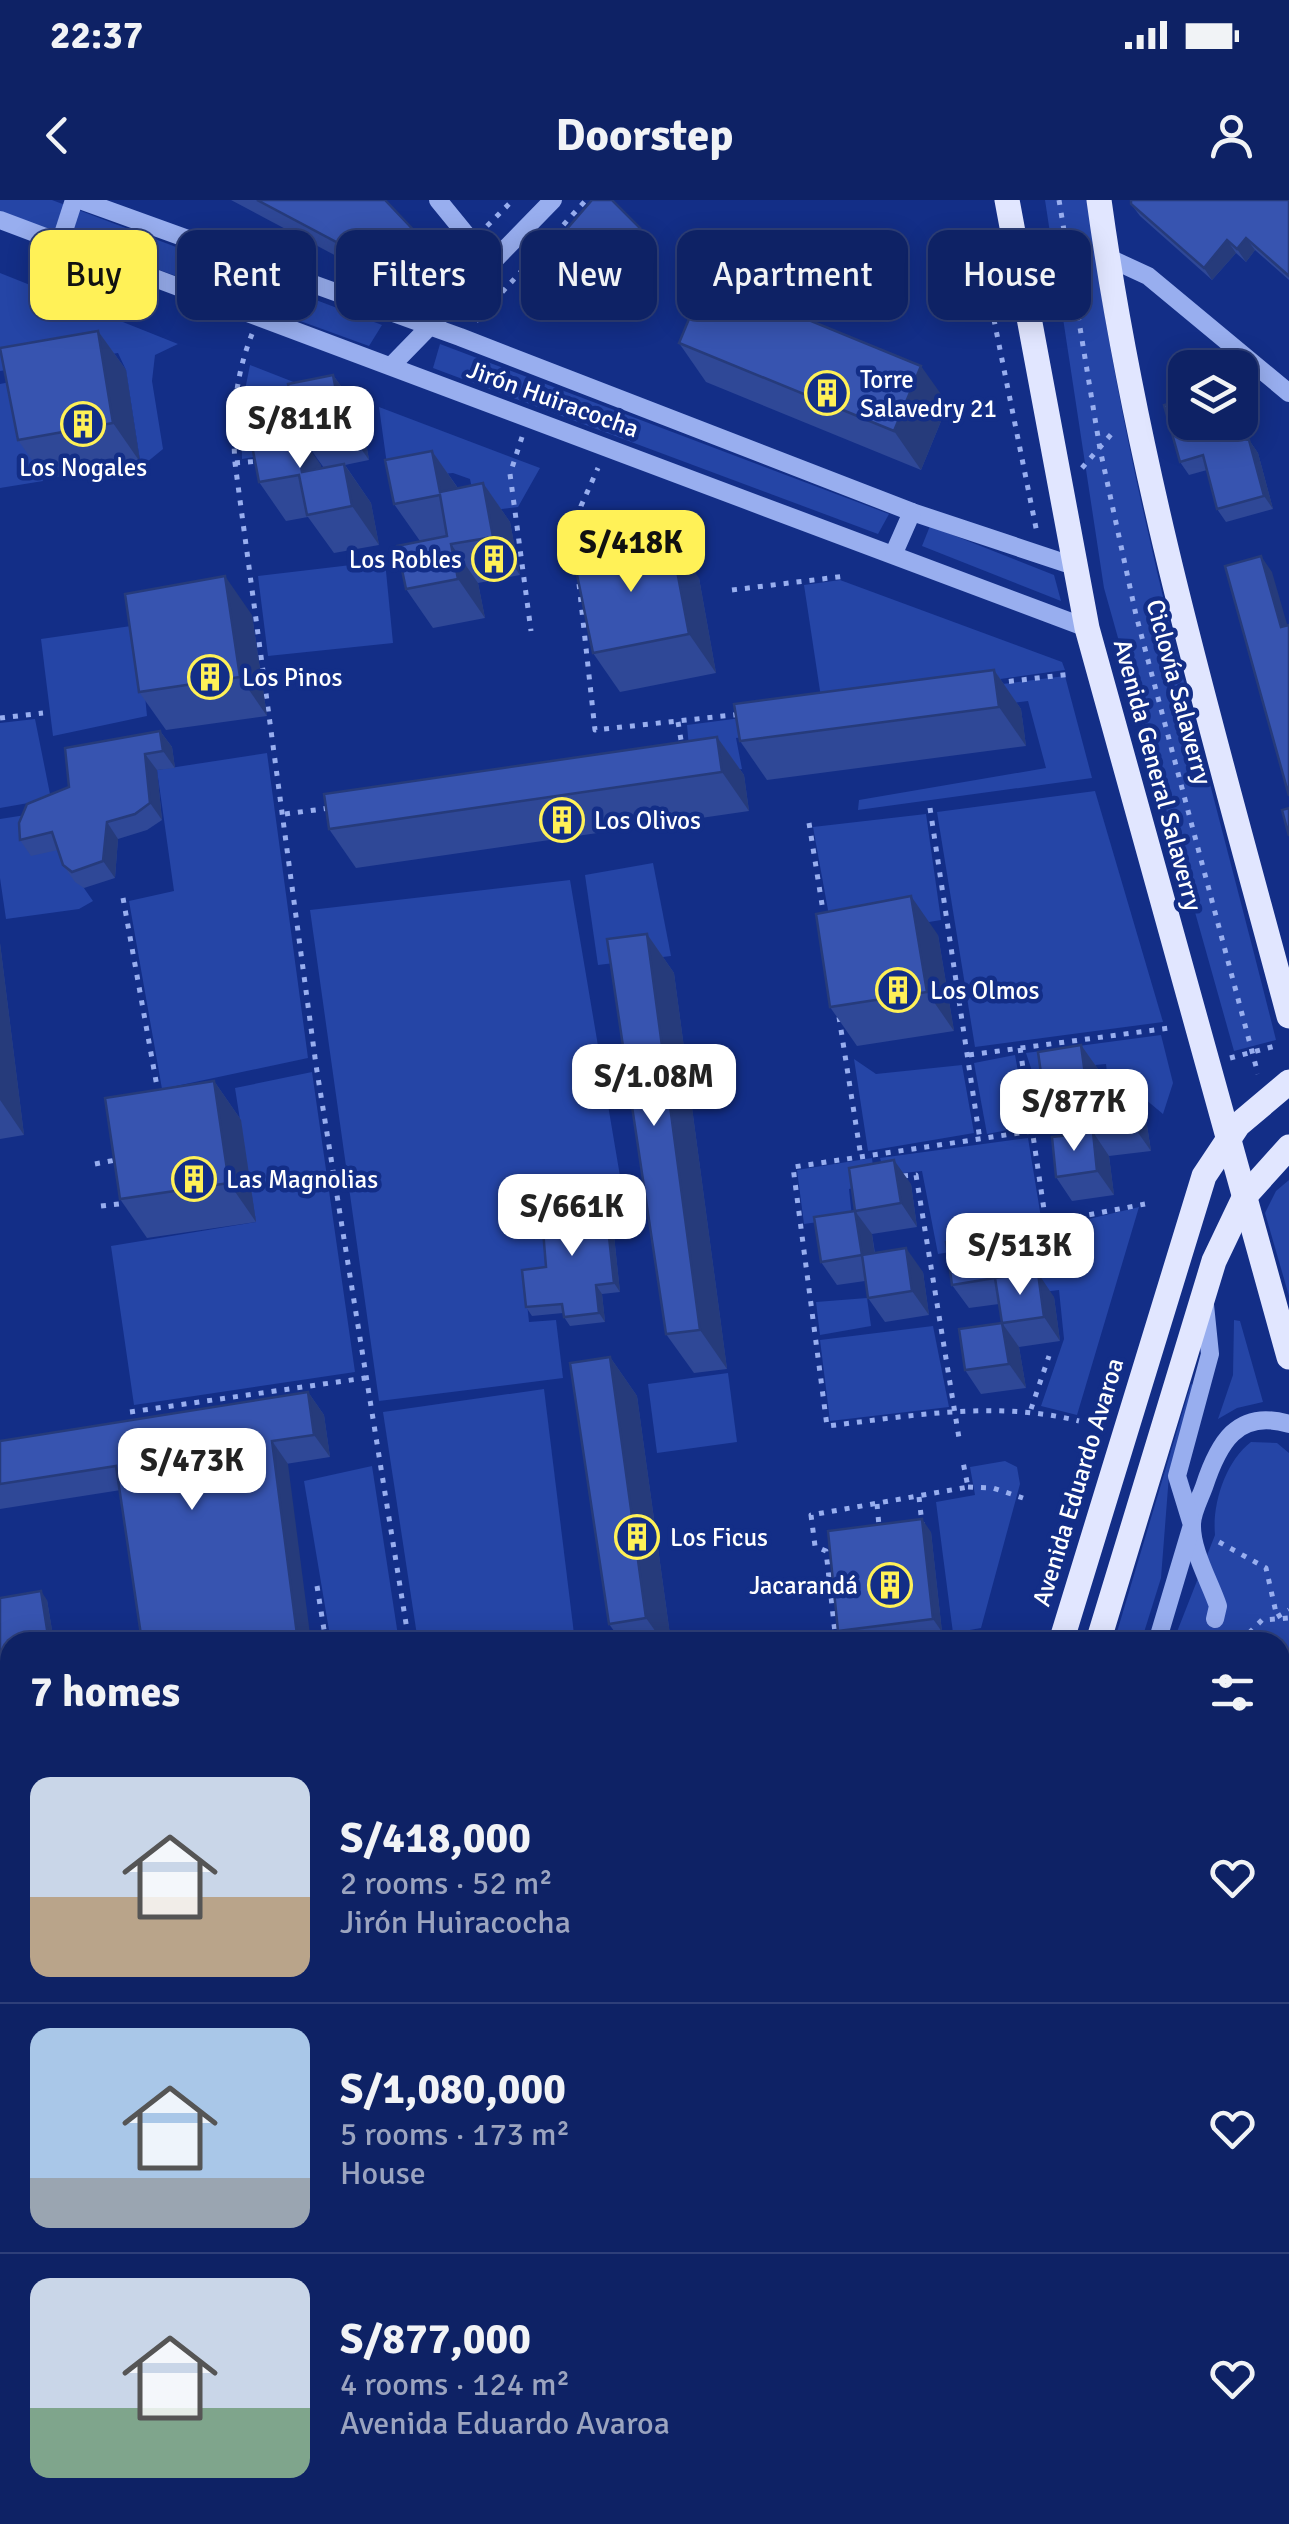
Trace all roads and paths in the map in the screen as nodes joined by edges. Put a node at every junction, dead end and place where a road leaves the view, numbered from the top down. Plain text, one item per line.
1 (77, 200) edge
2 (438, 200) edge
3 (553, 200) edge
4 (586, 200) edge
5 (1007, 200) edge
6 (1060, 200) edge
7 (1099, 200) edge
8 (984, 217) dead end
9 (0, 220) edge
10 (65, 230) edge
11 (462, 230) edge
12 (30, 232) edge
13 (501, 255) edge
14 (1107, 258) junction
15 (257, 320) edge
16 (266, 320) edge
17 (438, 320) edge
18 (430, 328) junction
19 (460, 338) junction
20 (391, 366) junction
21 (1289, 393) edge
22 (1134, 406) junction
23 (530, 418) junction
24 (1100, 449) junction
25 (604, 456) dead end
26 (273, 460) edge
27 (234, 463) junction
28 (1059, 490) junction
29 (912, 512) junction
30 (894, 554) junction
31 (1041, 555) junction
32 (577, 562) edge
33 (1074, 566) junction
34 (846, 576) dead end
35 (579, 580) edge
36 (732, 590) dead end
37 (1087, 628) junction
38 (531, 631) dead end
39 (1071, 674) dead end
40 (993, 683) edge
41 (43, 713) dead end
42 (748, 713) edge
43 (0, 718) edge
44 (678, 721) junction
45 (683, 753) edge
46 (341, 806) edge
47 (930, 808) dead end
48 (285, 814) junction
49 (809, 823) dead end
50 (123, 898) dead end
51 (824, 922) edge
52 (837, 1000) edge
53 (1289, 1016) edge
54 (1169, 1028) dead end
55 (1278, 1045) dead end
56 (1020, 1048) junction
57 (1254, 1052) junction
58 (968, 1055) junction
59 (1222, 1060) dead end
60 (1289, 1082) edge
61 (158, 1092) edge
62 (1264, 1100) junction
63 (1032, 1131) junction
64 (1228, 1136) junction
65 (980, 1140) junction
66 (1289, 1147) edge
67 (876, 1154) junction
68 (861, 1157) junction
69 (125, 1158) edge
70 (95, 1164) dead end
71 (878, 1167) edge
72 (898, 1177) edge
73 (1245, 1196) junction
74 (132, 1202) edge
75 (1145, 1204) dead end
76 (100, 1206) dead end
77 (1204, 1292) junction
78 (1049, 1356) dead end
79 (1289, 1357) edge
80 (366, 1378) junction
81 (1031, 1409) junction
82 (130, 1412) dead end
83 (954, 1412) junction
84 (1079, 1420) dead end
85 (1289, 1424) edge
86 (959, 1438) dead end
87 (963, 1462) dead end
88 (968, 1488) junction
89 (1106, 1489) junction
90 (920, 1497) junction
91 (1023, 1498) dead end
92 (1141, 1501) junction
93 (877, 1504) junction
94 (1192, 1524) junction
95 (922, 1528) edge
96 (880, 1534) edge
97 (1219, 1542) dead end
98 (317, 1586) dead end
99 (1289, 1614) edge
100 (1277, 1616) junction
101 (1216, 1619) dead end
102 (324, 1632) edge
103 (407, 1632) edge
104 (835, 1632) edge
105 (1064, 1632) edge
106 (1101, 1632) edge
107 (1161, 1632) edge
108 (1247, 1632) edge

1 - 10 street
1 - 18 street, Jirón Huiracocha
2 - 11 street
3 - 13 street
4 - 19 path
5 - 28 main road, Avenida General Salaverry
6 - 24 path, Ciclovía Salaverry
7 - 14 main road
8 - 31 path
9 - 12 street, Jirón Huiracocha
14 - 21 street
14 - 22 main road
15 - 27 path
16 - 20 street, Jirón Huiracocha
17 - 18 street
18 - 19 street, Jirón Huiracocha
18 - 20 street
19 - 29 street, Jirón Huiracocha
20 - 23 street, Jirón Huiracocha
22 - 24 path
22 - 53 main road
23 - 30 street, Jirón Huiracocha
23 - 38 path
24 - 28 path
24 - 57 path, Ciclovía Salaverry
25 - 32 path
26 - 27 path
27 - 48 path
28 - 33 main road, Avenida General Salaverry
29 - 30 street
29 - 31 street, Jirón Huiracocha
30 - 37 street, Jirón Huiracocha
31 - 33 street, Jirón Huiracocha
33 - 37 main road, Avenida General Salaverry
34 - 36 path
35 - 44 path
37 - 64 main road, Avenida General Salaverry
39 - 40 path
41 - 43 path
42 - 44 path
44 - 45 path
46 - 48 path
47 - 58 path
48 - 80 path
49 - 51 path
50 - 61 path
52 - 68 path
54 - 56 path
55 - 57 path
56 - 58 path
56 - 63 path
57 - 59 path
57 - 62 path, Ciclovía Salaverry
58 - 65 path
60 - 62 main road, Avenida Eduardo Avaroa
62 - 64 main road, Avenida Eduardo Avaroa
63 - 65 path
63 - 75 path
64 - 73 main road, Avenida General Salaverry
64 - 89 main road, Avenida Eduardo Avaroa
65 - 67 path
66 - 73 main road
67 - 68 path
67 - 71 path
68 - 83 path
69 - 70 path
72 - 83 path
73 - 77 main road
73 - 79 main road, Avenida General Salaverry
74 - 76 path
77 - 92 main road
77 - 94 street
78 - 81 path
80 - 82 path
80 - 103 path
81 - 83 path
81 - 84 path
83 - 86 path
85 - 94 street
87 - 88 path
88 - 90 path
88 - 91 path
89 - 92 main road
89 - 105 main road, Avenida Eduardo Avaroa
90 - 93 path
90 - 95 path
92 - 106 main road
93 - 96 path
93 - 104 path
94 - 101 street
94 - 107 street
97 - 100 path
98 - 102 path
99 - 100 path
100 - 108 path

